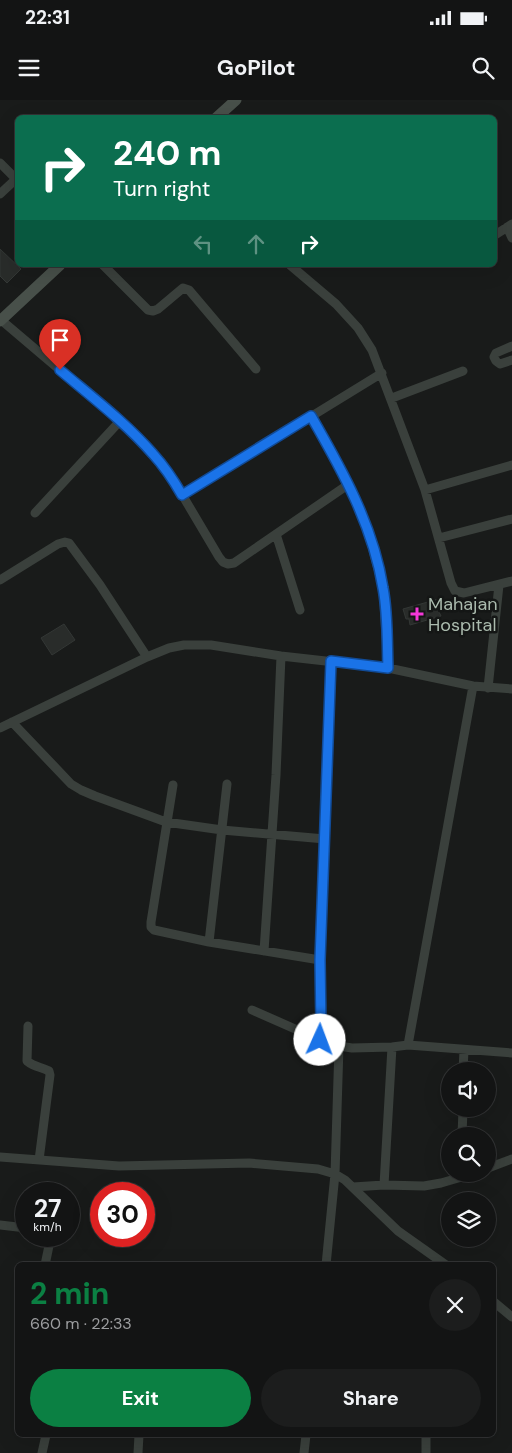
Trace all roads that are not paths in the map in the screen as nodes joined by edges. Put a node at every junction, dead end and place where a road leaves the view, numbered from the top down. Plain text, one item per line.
1 (236, 100) edge
2 (219, 115) edge
3 (0, 163) edge
4 (15, 178) edge
5 (15, 182) edge
6 (0, 194) edge
7 (510, 226) edge
8 (497, 234) edge
9 (512, 238) edge
10 (58, 267) edge
11 (105, 267) edge
12 (292, 267) edge
13 (0, 320) edge
14 (512, 346) edge
15 (512, 360) edge
16 (256, 369) dead end
17 (463, 371) dead end
18 (382, 373) junction
19 (392, 398) junction
20 (311, 416) junction
21 (120, 421) junction
22 (512, 465) edge
23 (349, 484) junction
24 (425, 490) junction
25 (182, 495) junction
26 (35, 512) dead end
27 (512, 519) edge
28 (276, 534) junction
29 (439, 538) junction
30 (0, 580) edge
31 (512, 581) edge
32 (498, 585) junction
33 (300, 610) dead end
34 (281, 656) junction
35 (147, 657) junction
36 (331, 661) junction
37 (388, 668) junction
38 (473, 686) junction
39 (488, 688) junction
40 (512, 689) edge
41 (12, 722) junction
42 (0, 728) edge
43 (227, 784) dead end
44 (173, 785) dead end
45 (166, 822) junction
46 (222, 830) junction
47 (273, 835) junction
48 (325, 839) junction
49 (209, 942) junction
50 (264, 951) junction
51 (320, 960) junction
52 (252, 1010) dead end
53 (28, 1026) dead end
54 (320, 1040) junction
55 (408, 1045) junction
56 (340, 1046) junction
57 (392, 1047) junction
58 (464, 1050) junction
59 (512, 1054) edge
60 (464, 1062) edge
61 (0, 1156) edge
62 (512, 1159) edge
63 (39, 1160) junction
64 (496, 1165) edge
65 (335, 1174) junction
66 (445, 1182) edge
67 (384, 1185) junction
68 (353, 1187) junction
69 (0, 1225) edge
70 (15, 1227) edge
71 (49, 1247) edge
72 (47, 1262) edge
73 (326, 1262) edge
74 (442, 1262) edge
75 (496, 1304) edge
76 (512, 1317) edge
77 (46, 1437) edge
78 (139, 1437) edge
79 (306, 1437) edge
80 (426, 1437) edge
81 (42, 1453) edge
82 (138, 1453) edge
83 (304, 1453) edge
84 (426, 1453) edge

1 - 2 street
3 - 4 street
5 - 6 street
7 - 8 street
7 - 9 street
10 - 13 street
11 - 16 street
12 - 18 street
13 - 21 street
14 - 15 street
17 - 19 street
18 - 19 street
18 - 20 street
19 - 24 street
20 - 23 street
20 - 25 street
21 - 25 street
21 - 26 street
22 - 24 street
23 - 28 street
23 - 37 street
24 - 29 street
25 - 28 street
27 - 29 street
28 - 33 street
29 - 32 street
30 - 35 street
31 - 32 street
32 - 39 street
34 - 35 street
34 - 36 street
34 - 47 street
35 - 41 street
36 - 37 street
36 - 48 street
37 - 38 street
38 - 39 street
38 - 55 street
39 - 40 street
41 - 42 street
41 - 45 street
43 - 46 street
44 - 45 street
45 - 46 street
45 - 49 street
46 - 47 street
46 - 49 street
47 - 48 street
47 - 50 street
48 - 51 street
49 - 50 street
50 - 51 street
51 - 54 street
52 - 54 street
53 - 63 street
54 - 56 street
55 - 57 street
55 - 58 street
56 - 57 street
56 - 65 street
57 - 67 street
58 - 59 street
58 - 60 street
61 - 63 street
62 - 64 street
63 - 65 street
65 - 68 street
65 - 73 street
66 - 67 street
67 - 68 street
68 - 74 street
69 - 70 street
71 - 72 street
75 - 76 street
77 - 81 street
78 - 82 street
79 - 83 street
80 - 84 street

